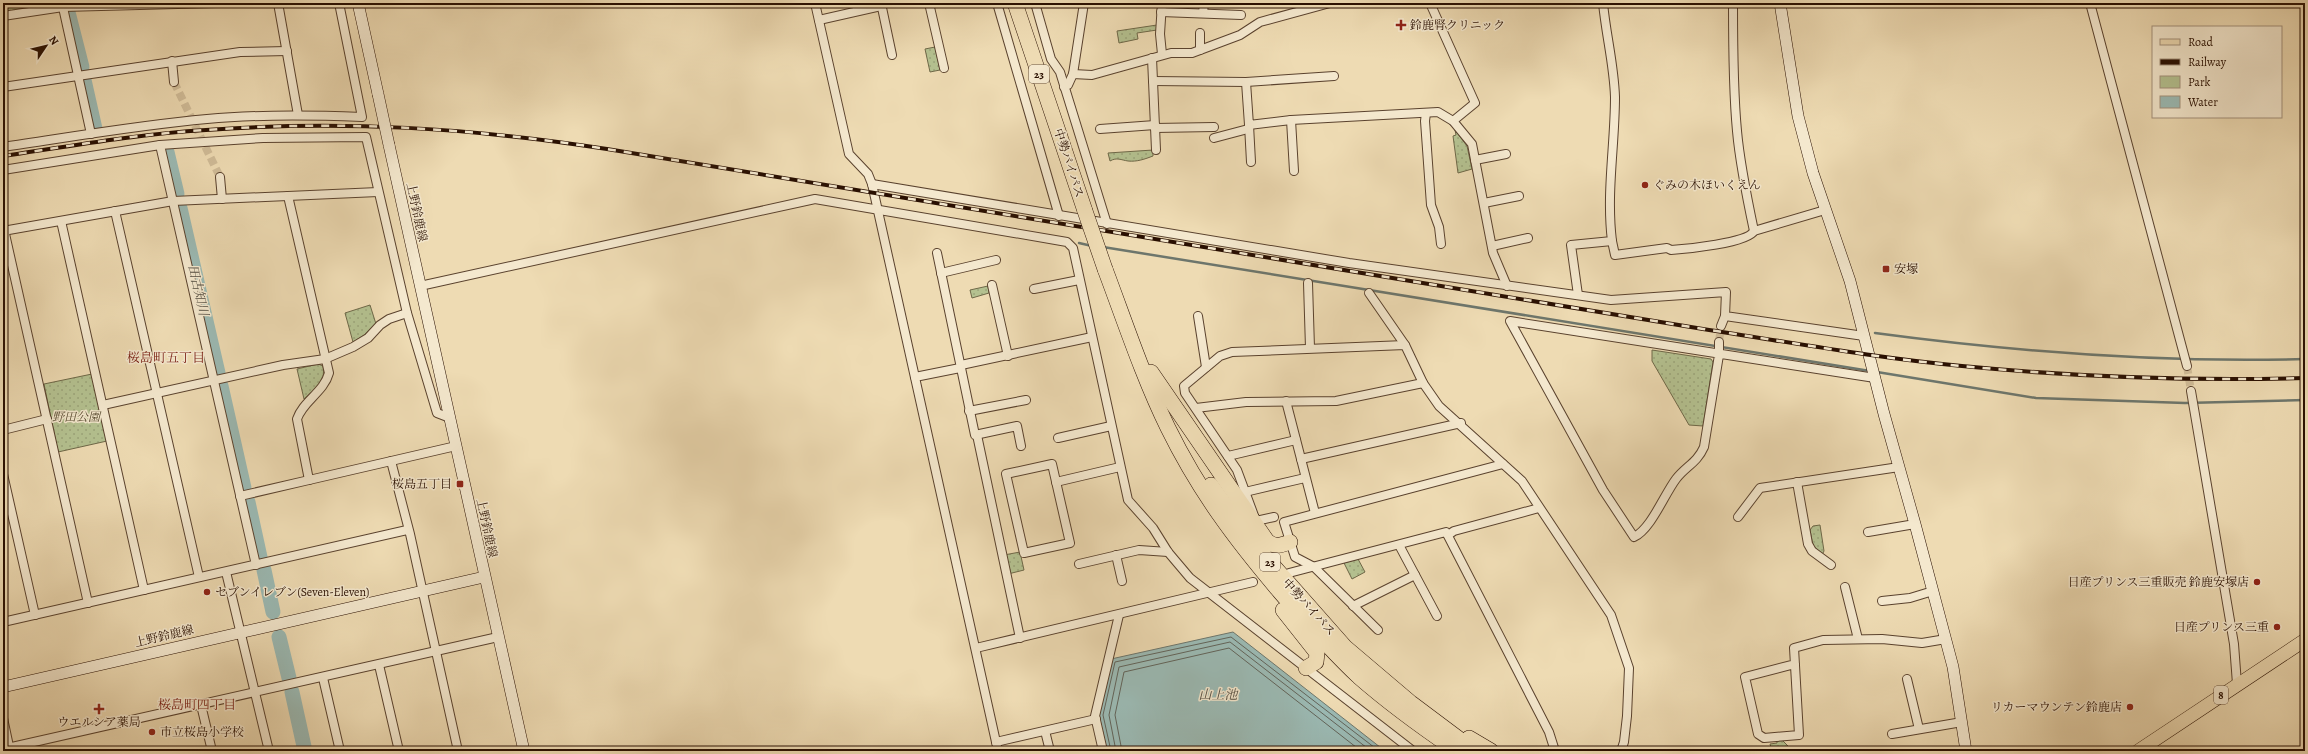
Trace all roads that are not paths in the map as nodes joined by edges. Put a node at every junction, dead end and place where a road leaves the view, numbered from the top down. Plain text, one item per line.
1 (216, 3) edge
2 (278, 3) edge
3 (339, 3) edge
4 (358, 3) edge
5 (815, 3) edge
6 (929, 3) edge
7 (997, 3) edge
8 (1015, 3) edge
9 (1035, 3) edge
10 (1084, 3) edge
11 (1142, 3) edge
12 (1162, 3) edge
13 (1204, 3) edge
14 (1330, 3) edge
15 (1430, 3) edge
16 (1603, 3) edge
17 (1733, 3) edge
18 (1780, 3) edge
19 (2090, 3) edge
20 (63, 5) edge
21 (881, 5) edge
22 (1308, 6) edge
23 (1161, 12) junction
24 (1203, 13) junction
25 (1241, 15) dead end
26 (3, 16) edge
27 (819, 20) junction
28 (1200, 33) dead end
29 (1200, 50) junction
30 (287, 51) junction
31 (1162, 54) junction
32 (892, 55) dead end
33 (1152, 58) junction
34 (172, 61) junction
35 (944, 68) dead end
36 (78, 74) junction
37 (1073, 74) junction
38 (1334, 76) dead end
39 (1153, 81) junction
40 (174, 82) tunnel mouth
41 (1246, 82) junction
42 (3, 87) edge
43 (1064, 87) junction
44 (1426, 113) junction
45 (298, 115) junction
46 (1291, 120) junction
47 (1453, 121) junction
48 (1155, 127) junction
49 (1214, 127) dead end
50 (1248, 127) junction
51 (1100, 129) dead end
52 (91, 134) junction
53 (1214, 138) dead end
54 (160, 145) junction
55 (3, 147) edge
56 (1156, 150) dead end
57 (1506, 154) dead end
58 (1475, 160) junction
59 (1251, 162) dead end
60 (3, 170) edge
61 (1294, 171) dead end
62 (220, 177) tunnel mouth
63 (872, 184) junction
64 (378, 192) junction
65 (288, 196) junction
66 (1519, 196) dead end
67 (222, 199) junction
68 (173, 201) junction
69 (1484, 203) junction
70 (878, 208) junction
71 (1825, 210) junction
72 (115, 211) junction
73 (1059, 216) junction
74 (61, 221) junction
75 (1107, 224) junction
76 (4, 229) edge
77 (1754, 231) junction
78 (1528, 238) dead end
79 (1612, 241) junction
80 (1441, 244) dead end
81 (1492, 246) junction
82 (937, 253) dead end
83 (996, 260) dead end
84 (941, 274) junction
85 (1080, 280) junction
86 (1308, 283) dead end
87 (992, 285) dead end
88 (420, 286) junction
89 (1507, 286) junction
90 (1034, 290) dead end
91 (1369, 293) dead end
92 (1578, 295) junction
93 (407, 313) junction
94 (1198, 316) dead end
95 (1725, 316) junction
96 (1126, 323) junction
97 (1721, 326) tunnel mouth
98 (1864, 336) junction
99 (1092, 338) junction
100 (1405, 345) junction
101 (1310, 348) junction
102 (1719, 348) junction
103 (1008, 356) junction
104 (325, 359) junction
105 (2186, 361) tunnel mouth
106 (1144, 363) junction
107 (960, 366) junction
108 (1206, 367) junction
109 (1874, 374) junction
110 (915, 378) junction
111 (214, 381) junction
112 (1423, 383) junction
113 (156, 394) junction
114 (2192, 399) tunnel mouth
115 (1026, 400) dead end
116 (1286, 401) junction
117 (103, 406) junction
118 (1196, 408) junction
119 (969, 411) junction
120 (450, 418) junction
121 (47, 419) junction
122 (1461, 423) junction
123 (1111, 426) junction
124 (3, 430) edge
125 (977, 435) junction
126 (1058, 438) dead end
127 (1296, 440) junction
128 (456, 446) junction
129 (1021, 446) dead end
130 (1228, 456) junction
131 (1301, 459) junction
132 (392, 461) junction
133 (1502, 464) junction
134 (1120, 467) junction
135 (1899, 467) junction
136 (3, 474) edge
137 (1306, 478) junction
138 (309, 480) junction
139 (1056, 482) junction
140 (1797, 482) junction
141 (1246, 492) junction
142 (1206, 495) junction
143 (240, 496) junction
144 (1539, 508) junction
145 (1315, 514) junction
146 (1274, 516) dead end
147 (1738, 517) dead end
148 (1916, 524) junction
149 (408, 530) junction
150 (1868, 532) dead end
151 (1448, 535) junction
152 (1290, 542) junction
153 (1399, 545) junction
154 (1168, 552) junction
155 (1116, 555) junction
156 (1079, 564) dead end
157 (256, 565) junction
158 (1831, 565) dead end
159 (1314, 567) junction
160 (226, 572) junction
161 (1289, 574) dead end
162 (1415, 574) junction
163 (199, 577) junction
164 (484, 577) junction
165 (1122, 581) dead end
166 (1253, 582) dead end
167 (1845, 588) dead end
168 (144, 590) junction
169 (1933, 591) junction
170 (423, 592) junction
171 (1209, 594) junction
172 (1882, 601) dead end
173 (88, 603) junction
174 (1353, 606) junction
175 (35, 615) junction
176 (1119, 615) junction
177 (1437, 616) dead end
178 (3, 622) edge
179 (1378, 630) dead end
180 (240, 632) junction
181 (498, 637) junction
182 (1020, 638) junction
183 (1946, 639) junction
184 (1858, 640) junction
185 (2305, 640) edge
186 (976, 648) junction
187 (436, 652) junction
188 (1795, 664) junction
189 (379, 665) junction
190 (1306, 668) junction
191 (323, 678) junction
192 (1907, 680) dead end
193 (2237, 684) junction
194 (3, 687) edge
195 (255, 693) junction
196 (1411, 703) junction
197 (201, 705) junction
198 (3, 718) edge
199 (1096, 719) junction
200 (1411, 719) junction
201 (1962, 722) junction
202 (1919, 729) junction
203 (1045, 731) junction
204 (1892, 734) dead end
205 (996, 742) junction
206 (8, 749) edge
207 (212, 751) edge
208 (269, 751) edge
209 (340, 751) edge
210 (399, 751) edge
211 (458, 751) edge
212 (524, 751) edge
213 (998, 751) edge
214 (1050, 751) edge
215 (1103, 751) edge
216 (1413, 751) edge
217 (1442, 751) edge
218 (1457, 751) edge
219 (1475, 751) edge
220 (1491, 751) edge
221 (1555, 751) edge
222 (1621, 751) edge
223 (1966, 751) edge
224 (2138, 751) edge

1 - 20 street
2 - 30 street
3 - 45 street
4 - 88 main road, 上野鈴鹿線, bridge
5 - 27 street
6 - 35 street
7 - 73 street
8 - 96 highway, 中勢バイパス / 23, bridge
9 - 43 street
10 - 37 street
11 - 12 street
12 - 23 street
13 - 24 street
14 - 22 street
15 - 47 street
16 - 79 street
17 - 77 street
18 - 71 main road
19 - 105 street
20 - 26 street
20 - 36 street
21 - 27 street
21 - 32 street
22 - 29 street
23 - 24 street
23 - 31 street
24 - 25 street
27 - 63 street
28 - 29 street
29 - 31 street
30 - 34 street
30 - 45 street
31 - 33 street
33 - 37 street
33 - 39 street
34 - 36 street
34 - 40 street
36 - 42 street
36 - 52 street
37 - 43 street
38 - 41 street
39 - 41 street
39 - 48 street
41 - 50 street
43 - 75 street
44 - 46 street
44 - 47 street
44 - 80 street
45 - 52 street
46 - 50 street
46 - 61 street
47 - 58 street
48 - 49 street
48 - 51 street
48 - 56 street
50 - 53 street
50 - 59 street
52 - 55 street
54 - 60 street
54 - 64 street
54 - 68 street
57 - 58 street
58 - 69 street
62 - 67 street
63 - 70 street
63 - 73 street
64 - 65 street
64 - 93 street
65 - 67 street
65 - 104 street
66 - 69 street
67 - 68 street
68 - 72 street
68 - 111 street
69 - 81 street
70 - 85 street
70 - 88 street
70 - 110 street
71 - 77 street
71 - 98 main road
72 - 74 street
72 - 113 street
73 - 75 street
74 - 76 street
74 - 117 street
75 - 89 street
76 - 121 street
77 - 79 street
78 - 81 street
79 - 92 street
81 - 89 street
82 - 84 street
83 - 84 street
84 - 107 street
85 - 90 street
85 - 99 street
86 - 101 street
87 - 103 street
88 - 120 main road, 上野鈴鹿線
89 - 92 street
91 - 100 street
92 - 95 street
93 - 104 street
93 - 120 street
94 - 108 street
95 - 97 street
95 - 98 street
96 - 106 highway, 中勢バイパス / 23
96 - 142 highway, 中勢バイパス / 23
98 - 109 main road
99 - 103 street
99 - 123 street
100 - 101 street
100 - 112 street
101 - 108 street
102 - 102 street
102 - 109 street
103 - 107 street
104 - 111 street
104 - 138 street
106 - 152 highway
106 - 196 highway, 中勢バイパス / 23
107 - 110 street
107 - 119 street
108 - 118 street
109 - 135 main road
110 - 186 street
111 - 113 street
111 - 143 street
112 - 116 street
112 - 122 street
113 - 117 street
113 - 163 street
114 - 193 street
115 - 119 street
116 - 118 street
116 - 127 street
117 - 168 street
118 - 130 street
119 - 125 street
120 - 128 main road, 上野鈴鹿線
121 - 124 street
121 - 173 street
122 - 131 street
122 - 133 street
123 - 126 street
123 - 134 street
125 - 129 street
125 - 182 street
127 - 130 street
127 - 131 street
128 - 132 street
128 - 164 main road, 上野鈴鹿線
130 - 141 street
131 - 137 street
132 - 138 street
132 - 149 street
133 - 144 street
133 - 145 street
134 - 139 street
134 - 154 street
135 - 140 street
135 - 148 main road
136 - 175 street
137 - 141 street
137 - 145 street
138 - 143 street
139 - 139 street
140 - 147 street
140 - 158 street
141 - 146 street
142 - 190 highway
142 - 200 highway, 中勢バイパス / 23
143 - 157 street
144 - 151 street
144 - 222 street
145 - 152 street
148 - 150 street
148 - 169 main road
149 - 157 street
149 - 170 street
151 - 153 street
151 - 221 street
152 - 159 street
153 - 159 street
153 - 162 street
154 - 155 street
154 - 171 street
155 - 156 street
155 - 165 street
157 - 160 street
159 - 161 street
159 - 174 street
160 - 163 street
160 - 180 street
162 - 174 street
162 - 177 street
163 - 168 street
164 - 170 main road, 上野鈴鹿線
164 - 181 main road
166 - 171 street
167 - 184 street
168 - 173 street
169 - 172 street
169 - 183 main road
170 - 180 main road, 上野鈴鹿線
170 - 187 street
171 - 176 street
171 - 190 street
173 - 175 street
174 - 179 street
175 - 178 street
176 - 182 street
176 - 199 street
180 - 194 main road, 上野鈴鹿線
180 - 195 street
181 - 187 street
181 - 212 main road
182 - 186 street
183 - 184 street
183 - 201 main road
184 - 188 street
185 - 193 main road, 8
186 - 205 street
187 - 189 street
187 - 211 street
188 - 188 street
189 - 191 street
189 - 210 street
190 - 216 street
191 - 195 street
191 - 209 street
192 - 202 street
193 - 224 main road, 8
195 - 197 street
195 - 208 street
196 - 219 highway, 中勢バイパス / 23
196 - 220 highway
197 - 206 street
197 - 207 street
198 - 206 street
199 - 203 street
199 - 215 street
200 - 217 highway
200 - 218 highway, 中勢バイパス / 23
201 - 202 street
201 - 223 main road
202 - 204 street
203 - 205 street
203 - 214 street
205 - 213 street

